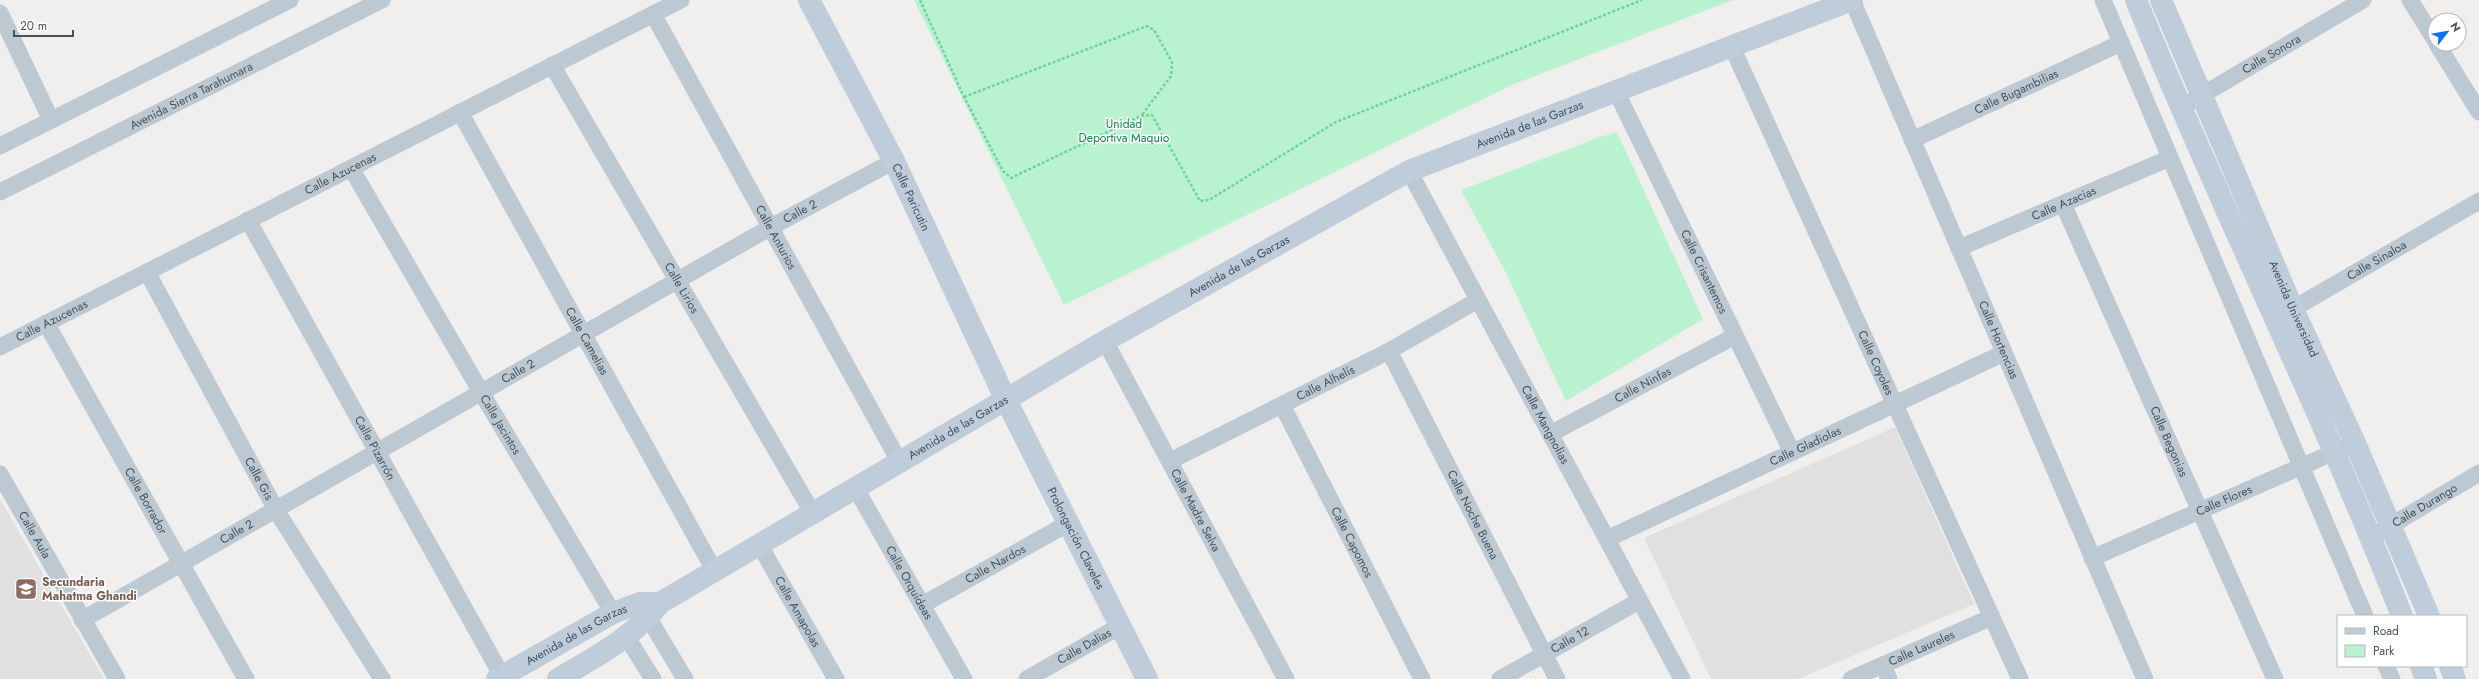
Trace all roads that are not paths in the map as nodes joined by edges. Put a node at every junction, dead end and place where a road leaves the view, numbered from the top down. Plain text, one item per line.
1 (290, 0) edge
2 (382, 0) edge
3 (681, 0) edge
4 (809, 0) edge
5 (1852, 0) edge
6 (2103, 0) edge
7 (2136, 0) edge
8 (2161, 0) edge
9 (2363, 0) edge
10 (2410, 0) edge
11 (0, 13) edge
12 (653, 14) junction
13 (2427, 27) edge
14 (2121, 43) junction
15 (1732, 47) junction
16 (2443, 52) edge
17 (552, 65) junction
18 (1616, 91) junction
19 (2201, 94) junction
20 (2180, 108) junction
21 (460, 112) junction
22 (2479, 112) edge
23 (51, 120) junction
24 (1912, 140) junction
25 (0, 146) edge
26 (2170, 158) junction
27 (894, 161) junction
28 (351, 168) junction
29 (1409, 171) junction
30 (0, 192) edge
31 (2479, 201) edge
32 (2063, 204) junction
33 (248, 220) junction
34 (770, 227) junction
35 (1959, 248) junction
36 (147, 272) junction
37 (677, 280) junction
38 (1478, 300) junction
39 (2284, 314) junction
40 (46, 323) junction
41 (583, 334) junction
42 (1735, 336) junction
43 (1105, 340) junction
44 (0, 347) edge
45 (1389, 351) junction
46 (2004, 353) junction
47 (481, 392) junction
48 (1005, 398) junction
49 (1894, 404) junction
50 (1282, 405) junction
51 (1550, 434) junction
52 (2356, 443) junction
53 (376, 452) junction
54 (1792, 452) junction
55 (2333, 454) junction
56 (899, 461) junction
57 (1170, 461) junction
58 (2302, 466) junction
59 (2479, 473) edge
60 (0, 474) edge
61 (855, 487) junction
62 (276, 510) junction
63 (2200, 511) junction
64 (812, 512) junction
65 (1069, 523) junction
66 (2391, 524) junction
67 (2371, 537) junction
68 (1607, 539) junction
69 (759, 544) junction
70 (2092, 558) junction
71 (181, 564) junction
72 (714, 570) junction
73 (1640, 601) junction
74 (922, 605) junction
75 (650, 608) junction
76 (613, 613) junction
77 (2365, 615) edge
78 (2402, 615) edge
79 (2429, 615) edge
80 (1992, 617) junction
81 (82, 620) junction
82 (1120, 626) junction
83 (626, 636) junction
84 (1544, 654) junction
85 (2386, 667) edge
86 (2421, 667) edge
87 (2450, 667) edge
88 (1886, 672) edge
89 (499, 678) edge
90 (117, 679) edge
91 (246, 679) edge
92 (382, 679) edge
93 (558, 679) edge
94 (652, 679) edge
95 (685, 679) edge
96 (836, 679) edge
97 (964, 679) edge
98 (1027, 679) edge
99 (1147, 679) edge
100 (1286, 679) edge
101 (1422, 679) edge
102 (1500, 679) edge
103 (1557, 679) edge
104 (1682, 679) edge
105 (1852, 679) edge
106 (2020, 679) edge
107 (2145, 679) edge
108 (2275, 679) edge
109 (2392, 679) edge
110 (2426, 679) edge
111 (2456, 679) edge

1 - 23 street
2 - 30 street, Avenida Sierra Tarahumara
3 - 12 street, Calle Azucenas
4 - 27 street, Calle Paricutin
5 - 15 street, Avenida de las Garzas
5 - 24 street, Calle Hortencias
6 - 14 street
7 - 20 street, Avenida Universidad
8 - 19 street, Avenida Universidad
9 - 19 street, Calle Sonora
10 - 13 street
11 - 23 street
12 - 17 street, Calle Azucenas
12 - 34 street, Calle Anturios
14 - 24 street, Calle Bugambilias
14 - 26 street
15 - 18 street, Avenida de las Garzas
15 - 49 street, Calle Coyoles
16 - 22 street
17 - 21 street, Calle Azucenas
17 - 37 street, Calle Lirios
18 - 29 street, Avenida de las Garzas
18 - 42 street, Calle Crisantemos
19 - 20 street, Calle Sonora
19 - 39 street, Avenida Universidad
20 - 39 street, Avenida Universidad
21 - 28 street, Calle Azucenas
21 - 41 street, Calle Camelias
23 - 25 street
24 - 35 street, Calle Hortencias
26 - 32 street, Calle Azacias
26 - 58 street
27 - 34 street, Calle 2
27 - 48 street, Calle Paricutin
28 - 33 street, Calle Azucenas
28 - 47 street, Calle Jacintos
29 - 38 street, Calle Mangnolias
29 - 43 street, Avenida de las Garzas
31 - 39 street, Calle Sinaloa
32 - 35 street, Calle Azacias
32 - 63 street, Calle Begonias
33 - 36 street, Calle Azucenas
33 - 53 street, Calle Pizarrón
34 - 37 street, Calle 2
34 - 56 street, Calle Anturios
35 - 46 street, Calle Hortencias
36 - 40 street, Calle Azucenas
36 - 62 street, Calle Gis
37 - 41 street, Calle 2
37 - 64 street, Calle Lirios
38 - 45 street, Calle Alhelís
38 - 51 street, Calle Mangnolias
39 - 52 street, Avenida Universidad
39 - 55 street, Avenida Universidad
40 - 44 street, Calle Azucenas
40 - 71 street, Calle Borrador
41 - 47 street, Calle 2
41 - 72 street, Calle Camelias
42 - 51 street, Calle Ninfas
42 - 54 street, Calle Crisantemos
43 - 48 street, Avenida de las Garzas
43 - 57 street, Calle Madre Selva
45 - 50 street, Calle Alhelís
45 - 84 street, Calle Noche Buena
46 - 49 street, Calle Gladiolas
46 - 70 street, Calle Hortencias
47 - 53 street, Calle 2
47 - 76 street, Calle Jacintos
48 - 56 street, Avenida de las Garzas
48 - 65 street, Prolongación Claveles
49 - 54 street, Calle Gladiolas
49 - 80 street, Calle Coyoles
50 - 57 street, Calle Alhelís
50 - 101 street, Calle Capomos
51 - 68 street, Calle Mangnolias
52 - 55 street, Calle Flores
52 - 66 street, Avenida Universidad
53 - 62 street, Calle 2
53 - 89 street, Calle Pizarrón
54 - 68 street, Calle Gladiolas
55 - 58 street, Calle Flores
55 - 67 street, Avenida Universidad
56 - 61 street, Avenida de las Garzas
57 - 100 street, Calle Madre Selva
58 - 63 street, Calle Flores
58 - 77 street
59 - 66 street, Calle Durango
60 - 81 street, Calle Aula
61 - 64 street, Avenida de las Garzas
61 - 74 street, Calle Orquídeas
62 - 71 street, Calle 2
62 - 92 street, Calle Gis
63 - 70 street, Calle Flores
63 - 108 street, Calle Begonias
64 - 69 street, Avenida de las Garzas
65 - 74 street, Calle Nardos
65 - 82 street, Prolongación Claveles
66 - 67 street, Calle Durango
66 - 79 street, Avenida Universidad
67 - 78 street, Avenida Universidad
68 - 73 street, Calle Mangnolias
69 - 72 street, Avenida de las Garzas
69 - 96 street, Calle Amapolas
70 - 107 street, Calle Hortencias
71 - 81 street, Calle 2
71 - 91 street, Calle Borrador
72 - 75 street, Avenida de las Garzas
73 - 84 street, Calle 12
73 - 104 street, Calle Mangnolias
74 - 97 street, Calle Orquídeas
75 - 76 street, Avenida de las Garzas
75 - 83 street, Avenida de las Garzas
75 - 95 street
76 - 83 street, Calle Jacintos
76 - 89 street, Avenida de las Garzas
80 - 88 street, Calle Laureles
80 - 106 street, Calle Coyoles
81 - 90 street, Calle Aula
82 - 98 street, Calle Dalias
82 - 99 street, Prolongación Claveles
83 - 93 street, Avenida de las Garzas
83 - 94 street, Calle Jacintos
84 - 102 street, Calle 12
84 - 103 street, Calle Noche Buena
85 - 109 street
86 - 110 street
87 - 111 street
88 - 105 street, Calle Laureles

